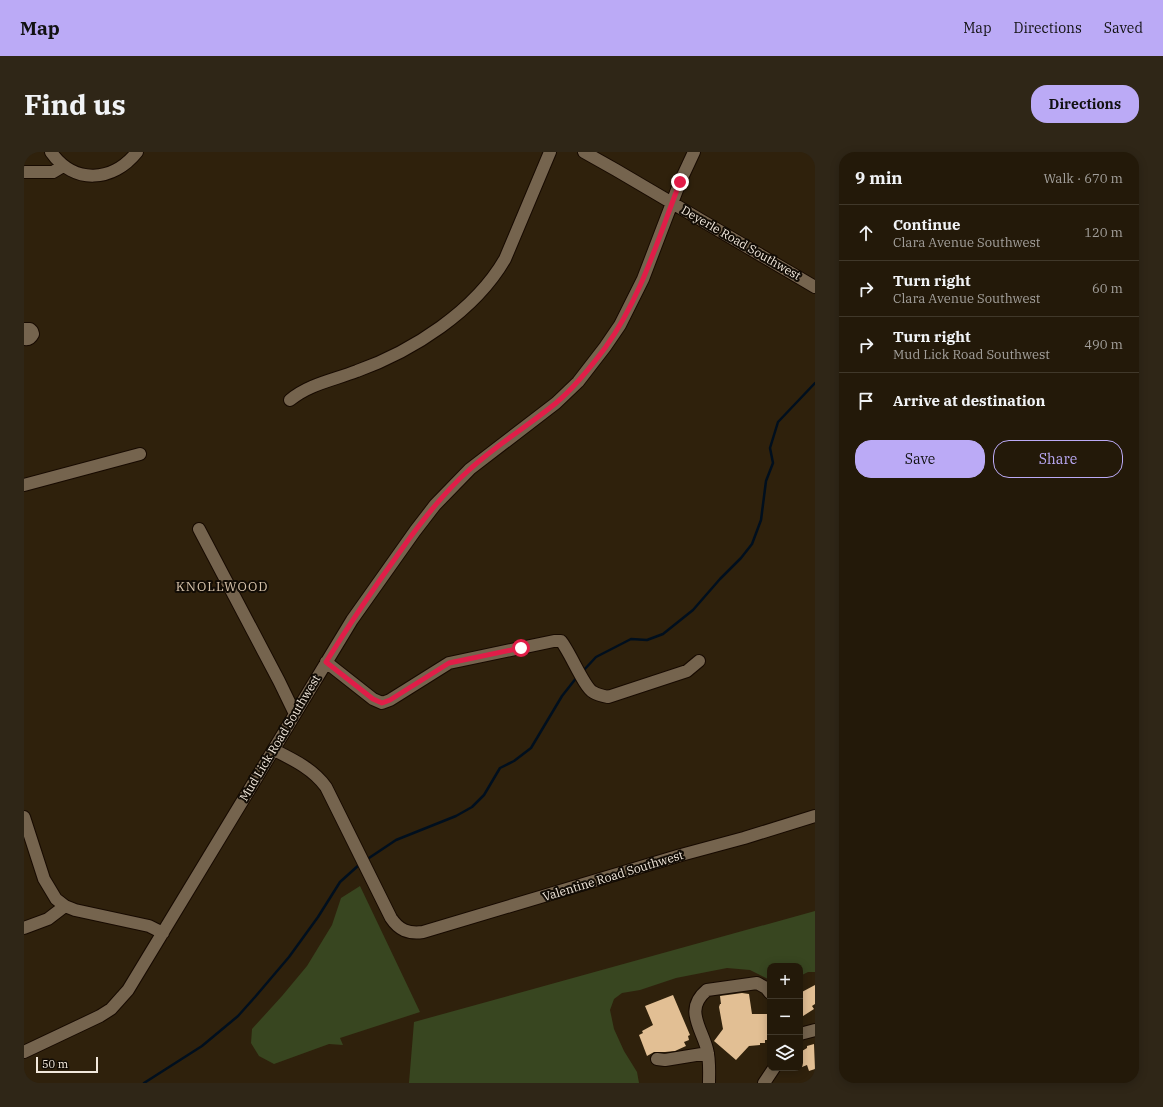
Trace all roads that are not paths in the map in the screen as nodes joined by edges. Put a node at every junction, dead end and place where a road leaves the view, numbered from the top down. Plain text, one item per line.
1 (52, 152) edge
2 (137, 152) edge
3 (550, 152) edge
4 (584, 152) edge
5 (694, 152) edge
6 (63, 166) junction
7 (24, 172) edge
8 (672, 203) junction
9 (815, 287) edge
10 (24, 329) edge
11 (24, 339) edge
12 (290, 400) dead end
13 (140, 454) dead end
14 (24, 485) edge
15 (199, 529) dead end
16 (699, 661) dead end
17 (326, 662) junction
18 (296, 714) junction
19 (274, 750) junction
20 (815, 816) edge
21 (24, 817) edge
22 (65, 906) junction
23 (24, 928) edge
24 (163, 933) junction
25 (767, 989) edge
26 (815, 1030) edge
27 (803, 1033) edge
28 (24, 1052) edge
29 (708, 1053) junction
30 (657, 1059) dead end
31 (772, 1071) edge
32 (709, 1083) edge
33 (764, 1083) edge

1 - 6 street
2 - 6 street
3 - 12 street
4 - 8 street, Deyerle Road Southwest
5 - 8 street, Mud Lick Road Southwest
6 - 7 street
8 - 9 street, Deyerle Road Southwest
8 - 17 street, Mud Lick Road Southwest
10 - 11 street
13 - 14 street
15 - 18 street
16 - 17 street
17 - 18 street, Mud Lick Road Southwest
18 - 19 street, Mud Lick Road Southwest
19 - 20 street, Valentine Road Southwest
19 - 24 street, Mud Lick Road Southwest
21 - 22 street
22 - 23 street
22 - 24 street
24 - 28 street, Mud Lick Road Southwest
25 - 29 street
26 - 27 street
29 - 30 street
29 - 32 street
31 - 33 street

